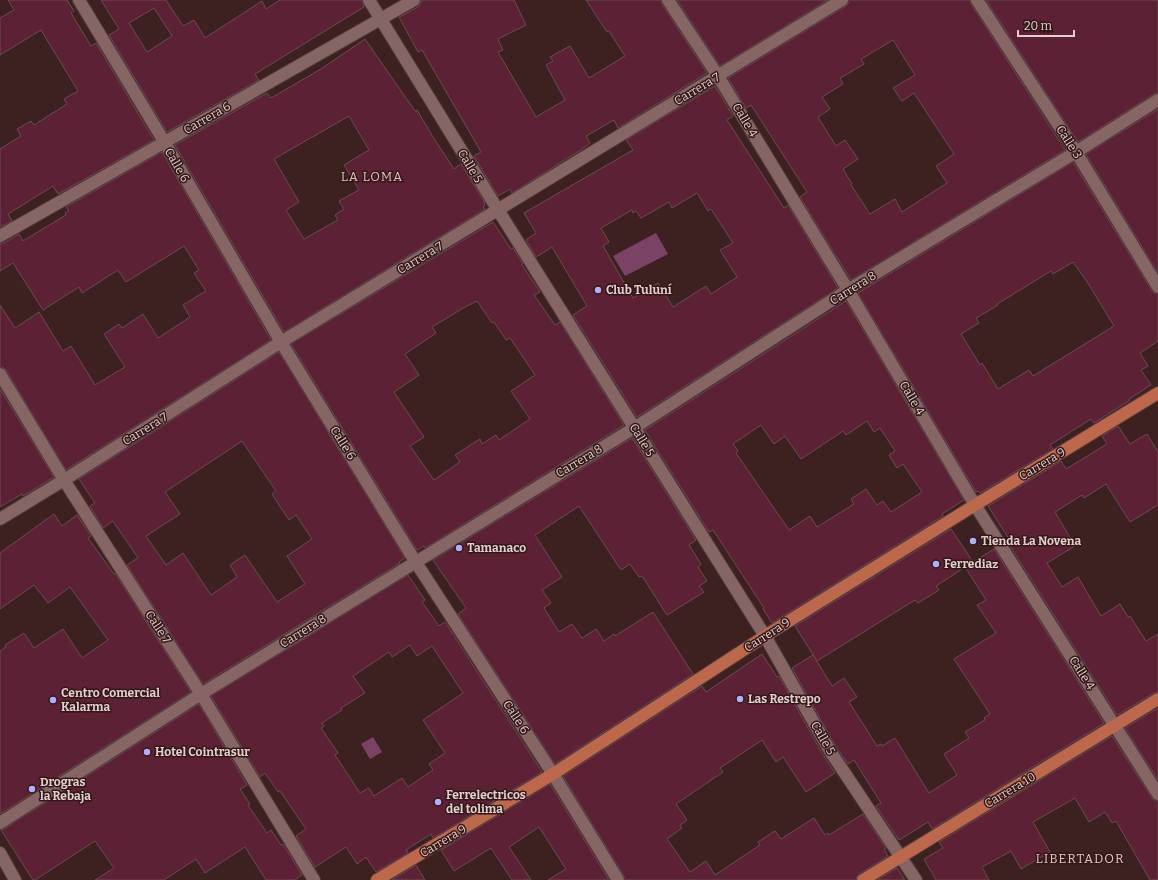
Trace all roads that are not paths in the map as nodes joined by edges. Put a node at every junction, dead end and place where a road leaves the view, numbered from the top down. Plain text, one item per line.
1 (79, 0) edge
2 (369, 0) edge
3 (414, 0) edge
4 (668, 0) edge
5 (842, 0) edge
6 (977, 0) edge
7 (380, 19) junction
8 (718, 76) junction
9 (1158, 100) edge
10 (165, 143) junction
11 (1076, 152) junction
12 (498, 210) junction
13 (0, 236) edge
14 (1158, 287) edge
15 (848, 290) junction
16 (280, 342) junction
17 (0, 374) edge
18 (1158, 393) edge
19 (634, 428) junction
20 (64, 480) junction
21 (975, 505) junction
22 (0, 519) edge
23 (415, 561) junction
24 (765, 636) junction
25 (201, 694) junction
26 (1158, 699) edge
27 (1115, 726) junction
28 (553, 774) junction
29 (1158, 794) edge
30 (0, 823) edge
31 (0, 853) edge
32 (901, 856) junction
33 (15, 880) edge
34 (314, 880) edge
35 (377, 880) edge
36 (618, 880) edge
37 (863, 880) edge
38 (916, 880) edge

1 - 10 street, Calle 6
2 - 7 street, Calle 5
3 - 7 street, Carrera 6
4 - 8 street, Calle 4
5 - 8 street, Carrera 7
6 - 11 street, Calle 3
7 - 10 street, Carrera 6
7 - 12 street, Calle 5
8 - 12 street, Carrera 7
8 - 15 street, Calle 4
9 - 11 street, Carrera 8
10 - 13 street, Carrera 6
10 - 16 street, Calle 6
11 - 14 street, Calle 3
11 - 15 street, Carrera 8
12 - 16 street, Carrera 7
12 - 19 street, Calle 5
15 - 19 street, Carrera 8
15 - 21 street, Calle 4
16 - 20 street, Carrera 7
16 - 23 street, Calle 6
17 - 20 street, Calle 7
18 - 21 main road, Carrera 9
19 - 23 street, Carrera 8
19 - 24 street, Calle 5
20 - 22 street, Carrera 7
20 - 25 street, Calle 7
21 - 24 main road, Carrera 9
21 - 27 street, Calle 4
23 - 25 street, Carrera 8
23 - 28 street, Calle 6
24 - 28 main road, Carrera 9
24 - 32 street, Calle 5
25 - 30 street, Carrera 8
25 - 34 street, Calle 7
26 - 27 main road, Carrera 10
27 - 29 street, Calle 4
27 - 32 main road, Carrera 10
28 - 35 main road, Carrera 9
28 - 36 street, Calle 6
31 - 33 street
32 - 37 main road, Carrera 10
32 - 38 street, Calle 5

